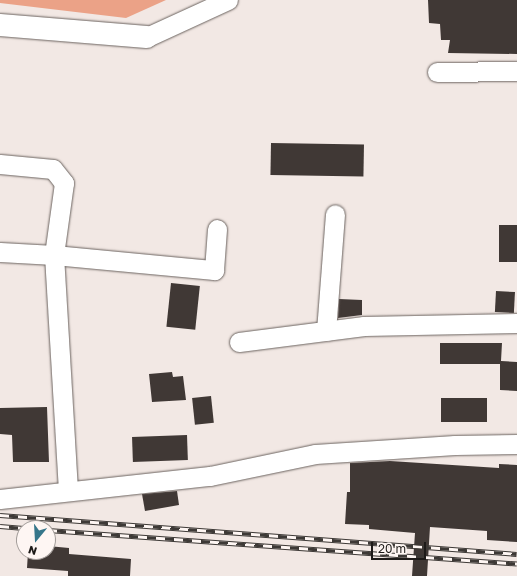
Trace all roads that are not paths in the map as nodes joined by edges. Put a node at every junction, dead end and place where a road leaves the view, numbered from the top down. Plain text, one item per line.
1 (228, 0) edge
2 (0, 25) edge
3 (147, 37) joint
4 (517, 71) edge
5 (437, 72) dead end
6 (0, 164) edge
7 (335, 214) dead end
8 (217, 229) dead end
9 (0, 252) edge
10 (54, 255) junction
11 (517, 322) edge
12 (326, 331) junction
13 (239, 342) dead end
14 (517, 444) edge
15 (68, 490) junction
16 (0, 499) edge

1 - 3 street
2 - 3 street
4 - 5 street
6 - 10 street
7 - 12 street
8 - 10 street
9 - 10 street
10 - 15 street
11 - 12 street
12 - 13 street
14 - 15 street
15 - 16 street

